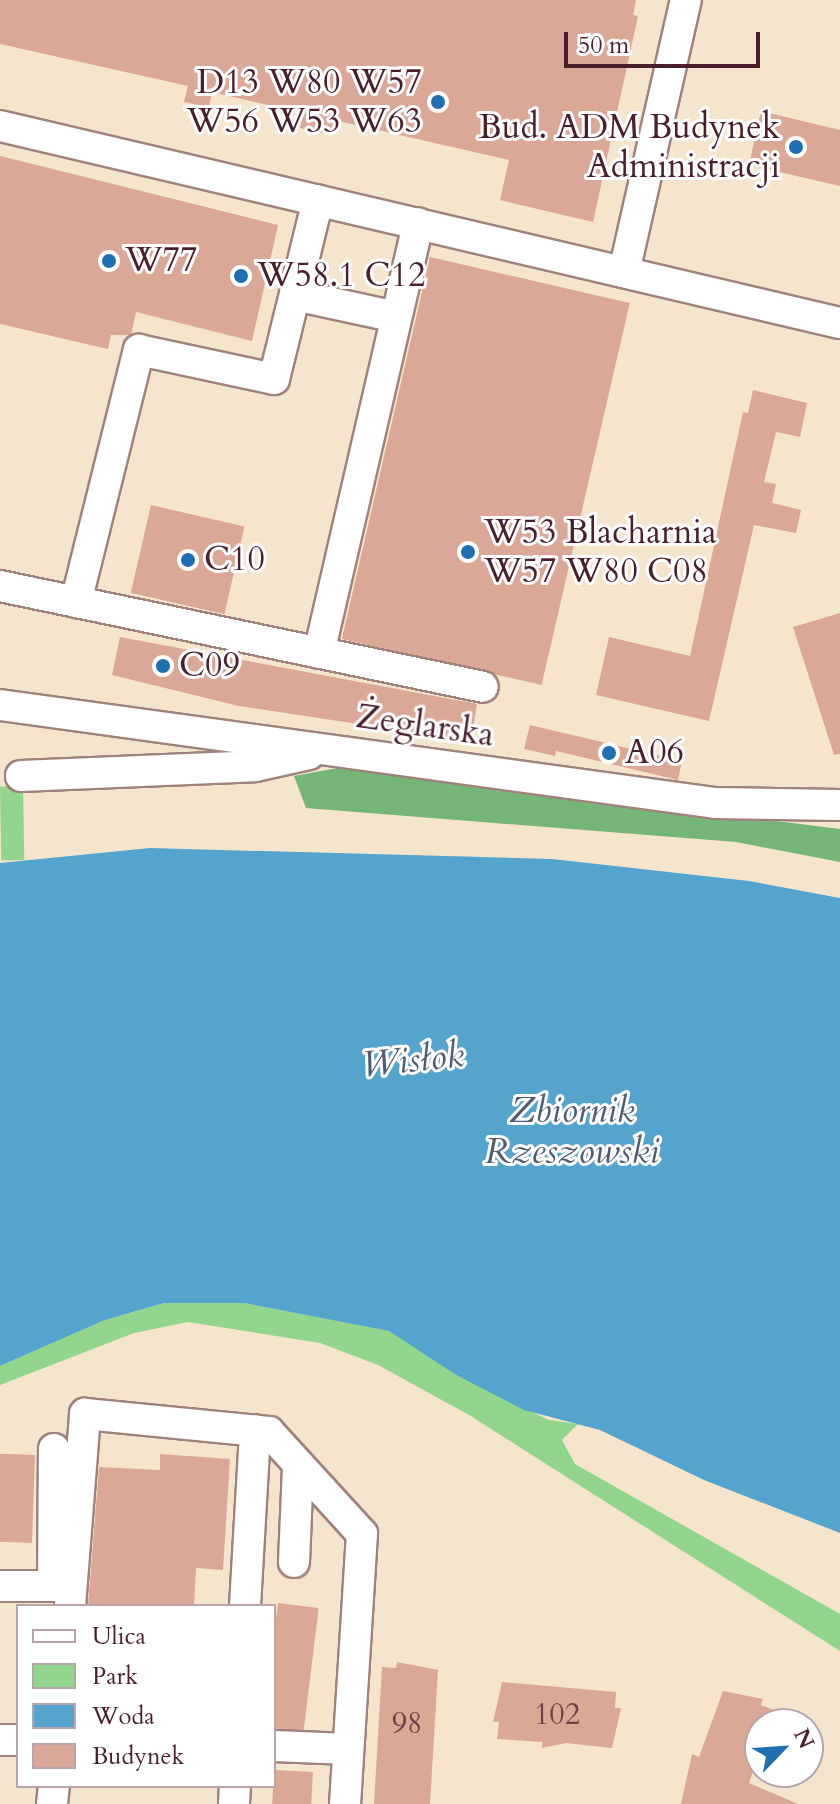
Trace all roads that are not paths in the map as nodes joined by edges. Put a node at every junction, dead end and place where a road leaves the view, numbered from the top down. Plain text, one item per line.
1 (686, 0) edge
2 (0, 126) edge
3 (318, 200) junction
4 (418, 223) junction
5 (624, 272) junction
6 (295, 295) junction
7 (396, 317) junction
8 (840, 323) edge
9 (0, 586) edge
10 (76, 602) junction
11 (319, 653) junction
12 (483, 687) dead end
13 (0, 705) edge
14 (326, 750) junction
15 (21, 776) dead end
16 (840, 805) edge
17 (278, 1447) junction
18 (54, 1449) dead end
19 (278, 1508) dead end
20 (294, 1562) dead end
21 (0, 1586) edge
22 (70, 1604) edge
23 (245, 1604) edge
24 (276, 1746) edge
25 (348, 1749) junction
26 (345, 1804) edge

1 - 5 street
2 - 3 street
3 - 4 street
3 - 6 street
4 - 5 street
4 - 7 street
5 - 8 street
6 - 7 street
6 - 10 street
7 - 11 street
9 - 10 street
10 - 11 street
11 - 12 street
13 - 14 street, Żeglarska
14 - 15 street
14 - 16 street, Żeglarska
17 - 19 street
17 - 20 street
17 - 22 street
17 - 23 street
17 - 25 street
18 - 21 street
24 - 25 street
25 - 26 street

